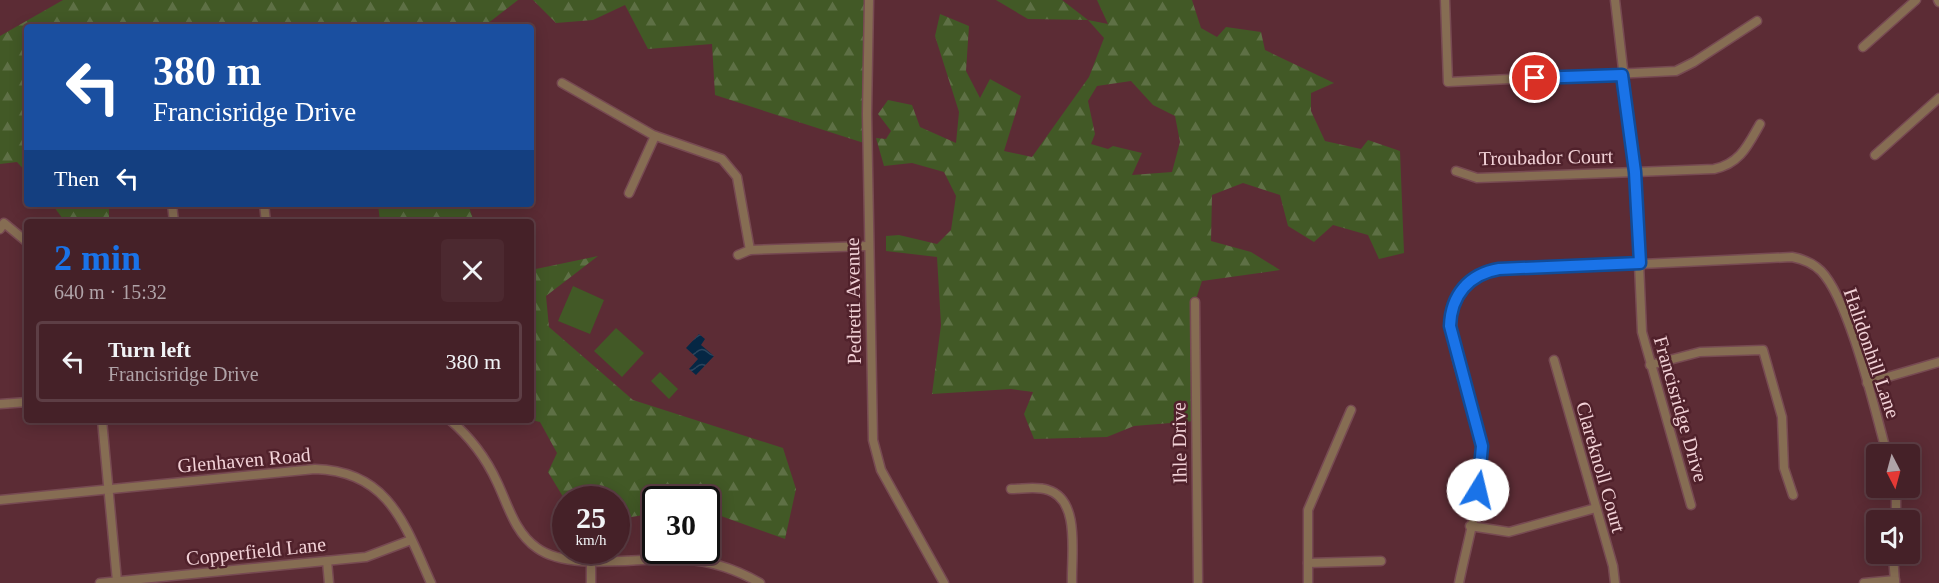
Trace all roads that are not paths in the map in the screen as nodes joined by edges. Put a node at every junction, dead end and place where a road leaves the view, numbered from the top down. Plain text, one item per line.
1 (869, 0) edge
2 (1445, 0) edge
3 (1616, 0) edge
4 (1916, 0) edge
5 (1757, 21) dead end
6 (1863, 47) dead end
7 (1622, 75) junction
8 (562, 83) dead end
9 (1939, 98) edge
10 (1760, 124) dead end
11 (655, 136) junction
12 (1875, 155) dead end
13 (1456, 171) dead end
14 (1635, 172) junction
15 (629, 193) dead end
16 (0, 229) edge
17 (24, 240) edge
18 (868, 246) junction
19 (750, 250) junction
20 (738, 255) dead end
21 (1640, 263) junction
22 (1195, 302) dead end
23 (1554, 360) dead end
24 (1939, 362) edge
25 (1650, 364) junction
26 (1867, 383) junction
27 (24, 402) edge
28 (0, 404) edge
29 (1351, 410) dead end
30 (102, 423) edge
31 (453, 423) edge
32 (1884, 444) edge
33 (109, 489) junction
34 (1011, 489) dead end
35 (1793, 495) dead end
36 (0, 500) edge
37 (1691, 505) dead end
38 (1596, 508) junction
39 (1470, 526) junction
40 (411, 540) junction
41 (552, 556) edge
42 (327, 561) junction
43 (630, 561) edge
44 (1381, 561) dead end
45 (1308, 563) junction
46 (591, 564) edge
47 (1894, 564) edge
48 (117, 581) junction
49 (1895, 581) edge
50 (100, 583) edge
51 (329, 583) edge
52 (431, 583) edge
53 (591, 583) edge
54 (760, 583) edge
55 (944, 583) edge
56 (1072, 583) edge
57 (1198, 583) edge
58 (1308, 583) edge
59 (1460, 583) edge
60 (1615, 583) edge
61 (1864, 583) edge

1 - 18 street, Pedretti Avenue
2 - 7 street
3 - 7 street, Francisridge Drive
4 - 6 street
5 - 7 street
7 - 14 street, Francisridge Drive
8 - 11 street
9 - 12 street
10 - 14 street, Troubador Court
11 - 15 street
11 - 19 street
13 - 14 street, Troubador Court
14 - 21 street, Francisridge Drive
16 - 17 street
18 - 19 street
18 - 55 street, Pedretti Avenue
19 - 20 street
21 - 25 street, Francisridge Drive
21 - 26 street, Halidonhill Lane
21 - 39 street, Halidonhill Lane
22 - 57 street, Ihle Drive
23 - 38 street, Clareknoll Court
24 - 26 street
25 - 35 street
25 - 37 street, Francisridge Drive
26 - 32 street, Halidonhill Lane
27 - 28 street
29 - 45 street
30 - 33 street
31 - 41 street
33 - 36 street, Glenhaven Road
33 - 40 street, Glenhaven Road
33 - 48 street
34 - 56 street
38 - 39 street
38 - 60 street, Clareknoll Court
39 - 59 street, Halidonhill Lane
40 - 42 street, Copperfield Lane
40 - 52 street, Glenhaven Road
42 - 48 street, Copperfield Lane
42 - 51 street
43 - 54 street
44 - 45 street
45 - 58 street
46 - 53 street
47 - 49 street
48 - 50 street, Copperfield Lane
49 - 61 street

